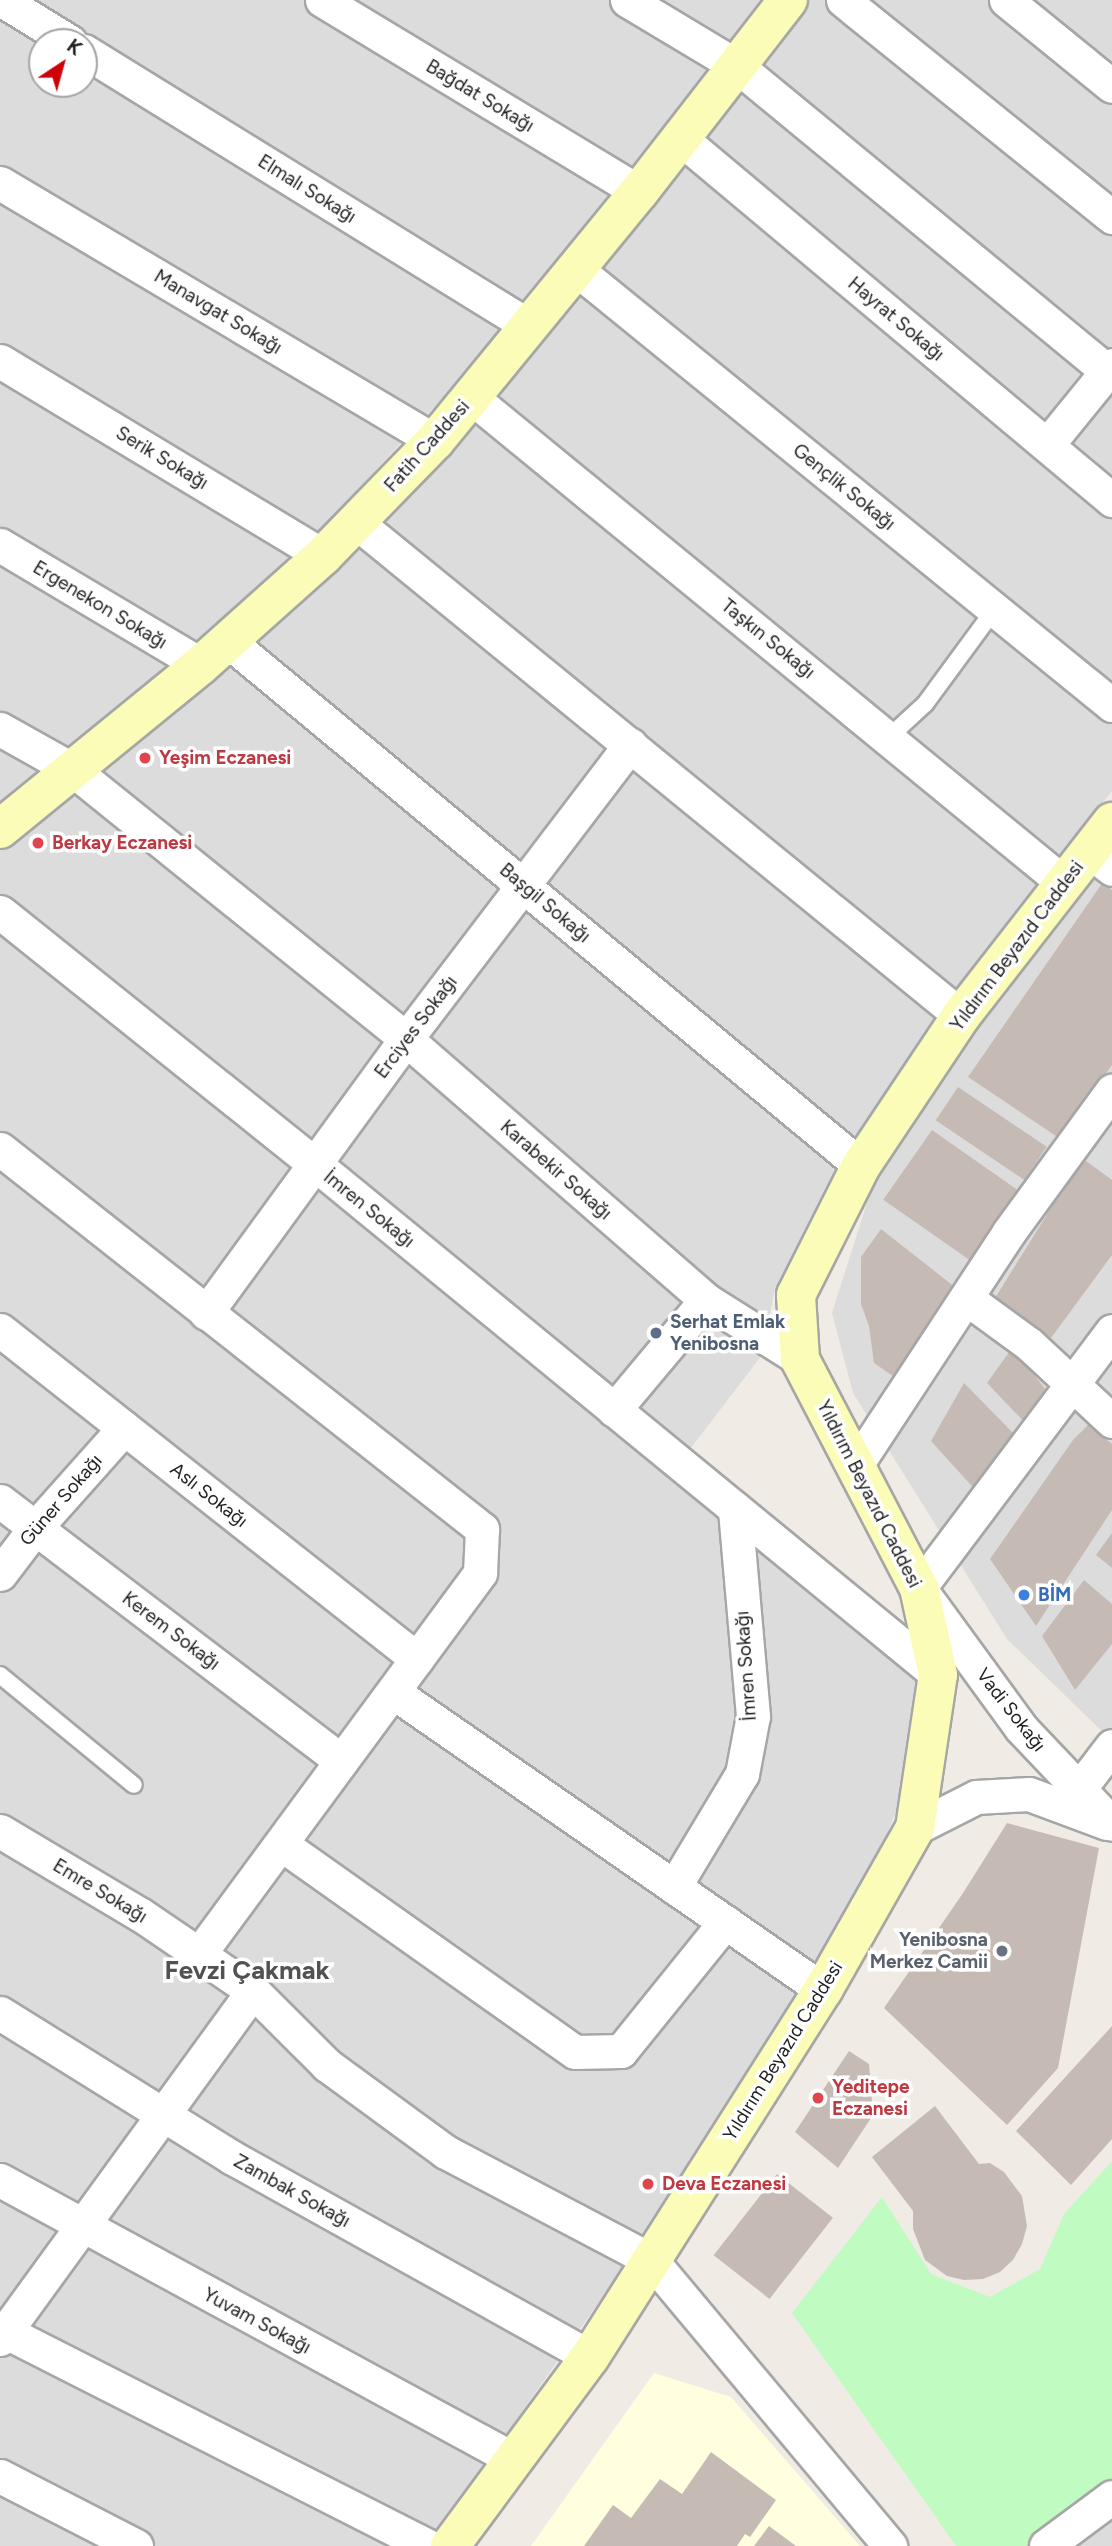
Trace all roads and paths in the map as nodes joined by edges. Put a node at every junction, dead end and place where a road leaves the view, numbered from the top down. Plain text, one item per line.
1 (2, 0) edge
2 (322, 0) edge
3 (627, 0) edge
4 (843, 0) edge
5 (1006, 0) edge
6 (782, 2) edge
7 (47, 28) edge
8 (98, 60) edge
9 (737, 66) junction
10 (1112, 86) edge
11 (680, 138) junction
12 (0, 183) edge
13 (639, 192) junction
14 (1112, 217) edge
15 (576, 269) junction
16 (529, 326) junction
17 (0, 361) edge
18 (1109, 368) edge
19 (471, 397) junction
20 (435, 441) junction
21 (1047, 445) junction
22 (1112, 500) edge
23 (356, 522) junction
24 (0, 545) edge
25 (323, 556) junction
26 (995, 610) junction
27 (214, 653) junction
28 (1112, 705) edge
29 (0, 729) edge
30 (888, 738) junction
31 (630, 745) junction
32 (73, 770) junction
33 (3, 821) edge
34 (1104, 847) edge
35 (1064, 883) junction
36 (523, 885) junction
37 (0, 912) edge
38 (961, 1016) junction
39 (405, 1039) junction
40 (1112, 1091) edge
41 (0, 1149) edge
42 (315, 1164) junction
43 (861, 1166) junction
44 (966, 1298) junction
45 (706, 1300) junction
46 (206, 1313) junction
47 (0, 1330) edge
48 (1112, 1331) edge
49 (800, 1359) junction
50 (1071, 1384) junction
51 (614, 1410) junction
52 (1112, 1421) edge
53 (124, 1428) junction
54 (856, 1465) junction
55 (0, 1501) edge
56 (735, 1509) junction
57 (35, 1528) junction
58 (0, 1574) edge
59 (919, 1588) junction
60 (417, 1659) junction
61 (0, 1675) edge
62 (938, 1675) junction
63 (393, 1692) junction
64 (1112, 1746) edge
65 (341, 1761) junction
66 (134, 1785) dead end
67 (1079, 1789) junction
68 (1112, 1824) edge
69 (915, 1828) junction
70 (0, 1831) edge
71 (281, 1844) junction
72 (674, 1888) junction
73 (725, 1922) junction
74 (199, 1954) junction
75 (823, 1990) junction
76 (253, 1991) junction
77 (0, 2013) edge
78 (163, 2115) junction
79 (0, 2180) edge
80 (84, 2228) junction
81 (651, 2260) junction
82 (3, 2335) edge
83 (590, 2357) junction
84 (515, 2460) junction
85 (0, 2476) edge
86 (1112, 2497) edge
87 (136, 2546) edge
88 (427, 2546) edge
89 (450, 2546) edge
90 (890, 2546) edge
91 (1046, 2546) edge

1 - 7 street
2 - 13 street, Bağdat Sokağı
3 - 9 street
4 - 14 street
5 - 10 street
6 - 9 main road, Fatih Caddesi
8 - 16 street, Elmalı Sokağı
9 - 11 main road, Fatih Caddesi
9 - 18 street
11 - 13 main road, Fatih Caddesi
11 - 21 street, Hayrat Sokağı
12 - 20 street, Manavgat Sokağı
13 - 15 main road, Fatih Caddesi
15 - 16 main road, Fatih Caddesi
15 - 26 street, Gençlik Sokağı
16 - 19 main road, Fatih Caddesi
17 - 25 street, Serik Sokağı
18 - 21 street
19 - 20 main road, Fatih Caddesi
19 - 30 street, Taşkın Sokağı
20 - 23 main road, Fatih Caddesi
21 - 22 street, Hayrat Sokağı
23 - 25 main road, Fatih Caddesi
23 - 31 street
24 - 27 street, Ergenekon Sokağı
25 - 27 main road, Fatih Caddesi
26 - 28 street, Gençlik Sokağı
26 - 30 lane
27 - 32 main road, Fatih Caddesi
27 - 36 street, Başgil Sokağı
29 - 32 street, Karabekir Sokağı
30 - 35 street, Taşkın Sokağı
31 - 36 street, Erciyes Sokağı
31 - 38 street
32 - 33 main road, Fatih Caddesi
32 - 39 street, Karabekir Sokağı
34 - 35 main road, Yıldırım Beyazıd Caddesi
35 - 38 main road, Yıldırım Beyazıd Caddesi
36 - 39 street, Erciyes Sokağı
36 - 43 street, Başgil Sokağı
37 - 42 street, İmren Sokağı
38 - 43 main road, Yıldırım Beyazıd Caddesi
39 - 42 street, Erciyes Sokağı
39 - 45 street, Karabekir Sokağı
40 - 44 street
41 - 46 street
42 - 46 street, Erciyes Sokağı
42 - 51 street, İmren Sokağı
43 - 49 main road, Yıldırım Beyazıd Caddesi
44 - 50 street
44 - 54 street
45 - 49 street, Karabekir Sokağı
45 - 51 street
46 - 60 street
47 - 53 street, Aslı Sokağı
48 - 50 street
49 - 54 main road, Yıldırım Beyazıd Caddesi
50 - 52 street
50 - 59 street
51 - 56 street, İmren Sokağı
53 - 57 street, Güner Sokağı
53 - 60 street, Aslı Sokağı
54 - 59 main road, Yıldırım Beyazıd Caddesi
55 - 57 street, Kerem Sokağı
56 - 62 street, İmren Sokağı
56 - 72 street, İmren Sokağı
57 - 58 street, Güner Sokağı
57 - 65 street, Kerem Sokağı
59 - 62 main road, Yıldırım Beyazıd Caddesi
59 - 67 street, Vadi Sokağı
60 - 63 street
61 - 66 lane
62 - 69 main road, Yıldırım Beyazıd Caddesi
63 - 65 street
63 - 72 street
64 - 67 street
65 - 71 street
67 - 68 street, Vadi Sokağı
68 - 69 street
69 - 75 main road, Yıldırım Beyazıd Caddesi
70 - 74 street, Emre Sokağı
71 - 73 street
71 - 74 street
72 - 73 street
73 - 75 street
74 - 76 street, Emre Sokağı
75 - 81 main road, Yıldırım Beyazıd Caddesi
76 - 78 street
76 - 81 street, Emre Sokağı
77 - 78 street, Zambak Sokağı
78 - 80 street
78 - 83 street, Zambak Sokağı
79 - 80 street, Yuvam Sokağı
80 - 82 street
80 - 84 street, Yuvam Sokağı
81 - 83 main road, Yıldırım Beyazıd Caddesi
81 - 90 street
82 - 88 street
83 - 84 main road, Yıldırım Beyazıd Caddesi
84 - 89 main road, Yıldırım Beyazıd Caddesi
85 - 87 street
86 - 91 street

